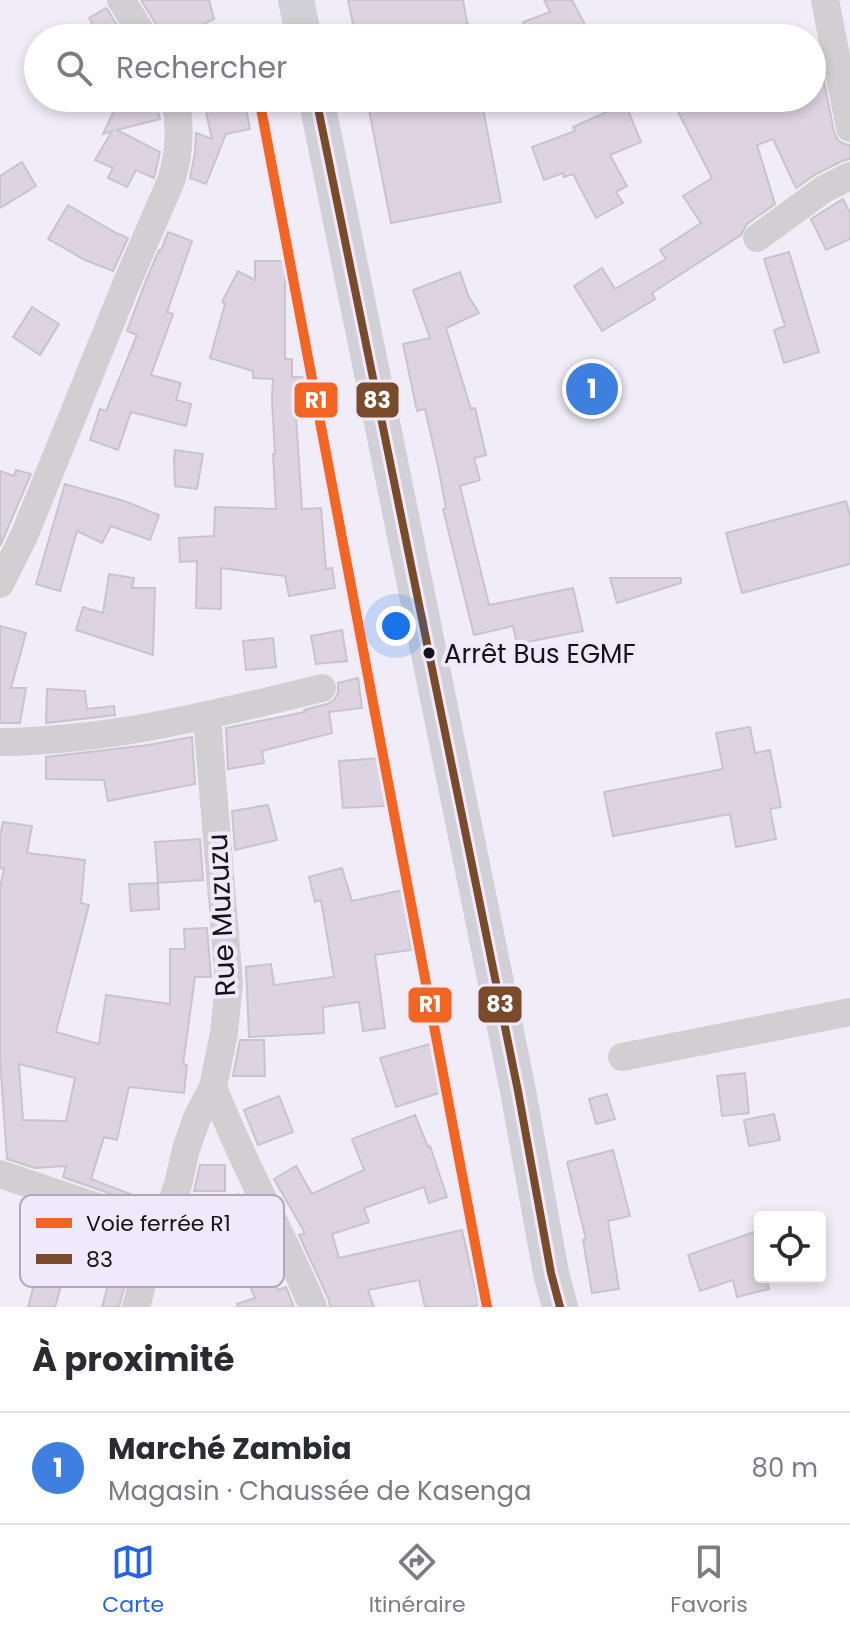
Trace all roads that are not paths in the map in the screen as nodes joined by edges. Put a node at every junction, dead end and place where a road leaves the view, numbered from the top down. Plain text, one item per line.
1 (121, 0) edge
2 (296, 0) edge
3 (825, 0) edge
4 (136, 24) edge
5 (301, 24) edge
6 (178, 112) edge
7 (319, 112) edge
8 (850, 128) edge
9 (850, 176) edge
10 (757, 238) dead end
11 (0, 584) edge
12 (322, 688) dead end
13 (207, 717) junction
14 (0, 742) edge
15 (850, 1012) edge
16 (622, 1057) dead end
17 (213, 1087) junction
18 (0, 1174) edge
19 (62, 1195) edge
20 (174, 1195) edge
21 (262, 1195) edge
22 (284, 1240) edge
23 (141, 1287) edge
24 (136, 1307) edge
25 (313, 1307) edge
26 (560, 1307) edge

1 - 4 street
2 - 5 main road
3 - 8 street
6 - 11 street
7 - 26 main road
9 - 10 street
12 - 13 street
13 - 14 street
13 - 17 street, Rue Muzuzu
15 - 16 street
17 - 20 street, Rue Muzuzu
17 - 21 street
18 - 19 street
22 - 25 street
23 - 24 street, Rue Muzuzu

